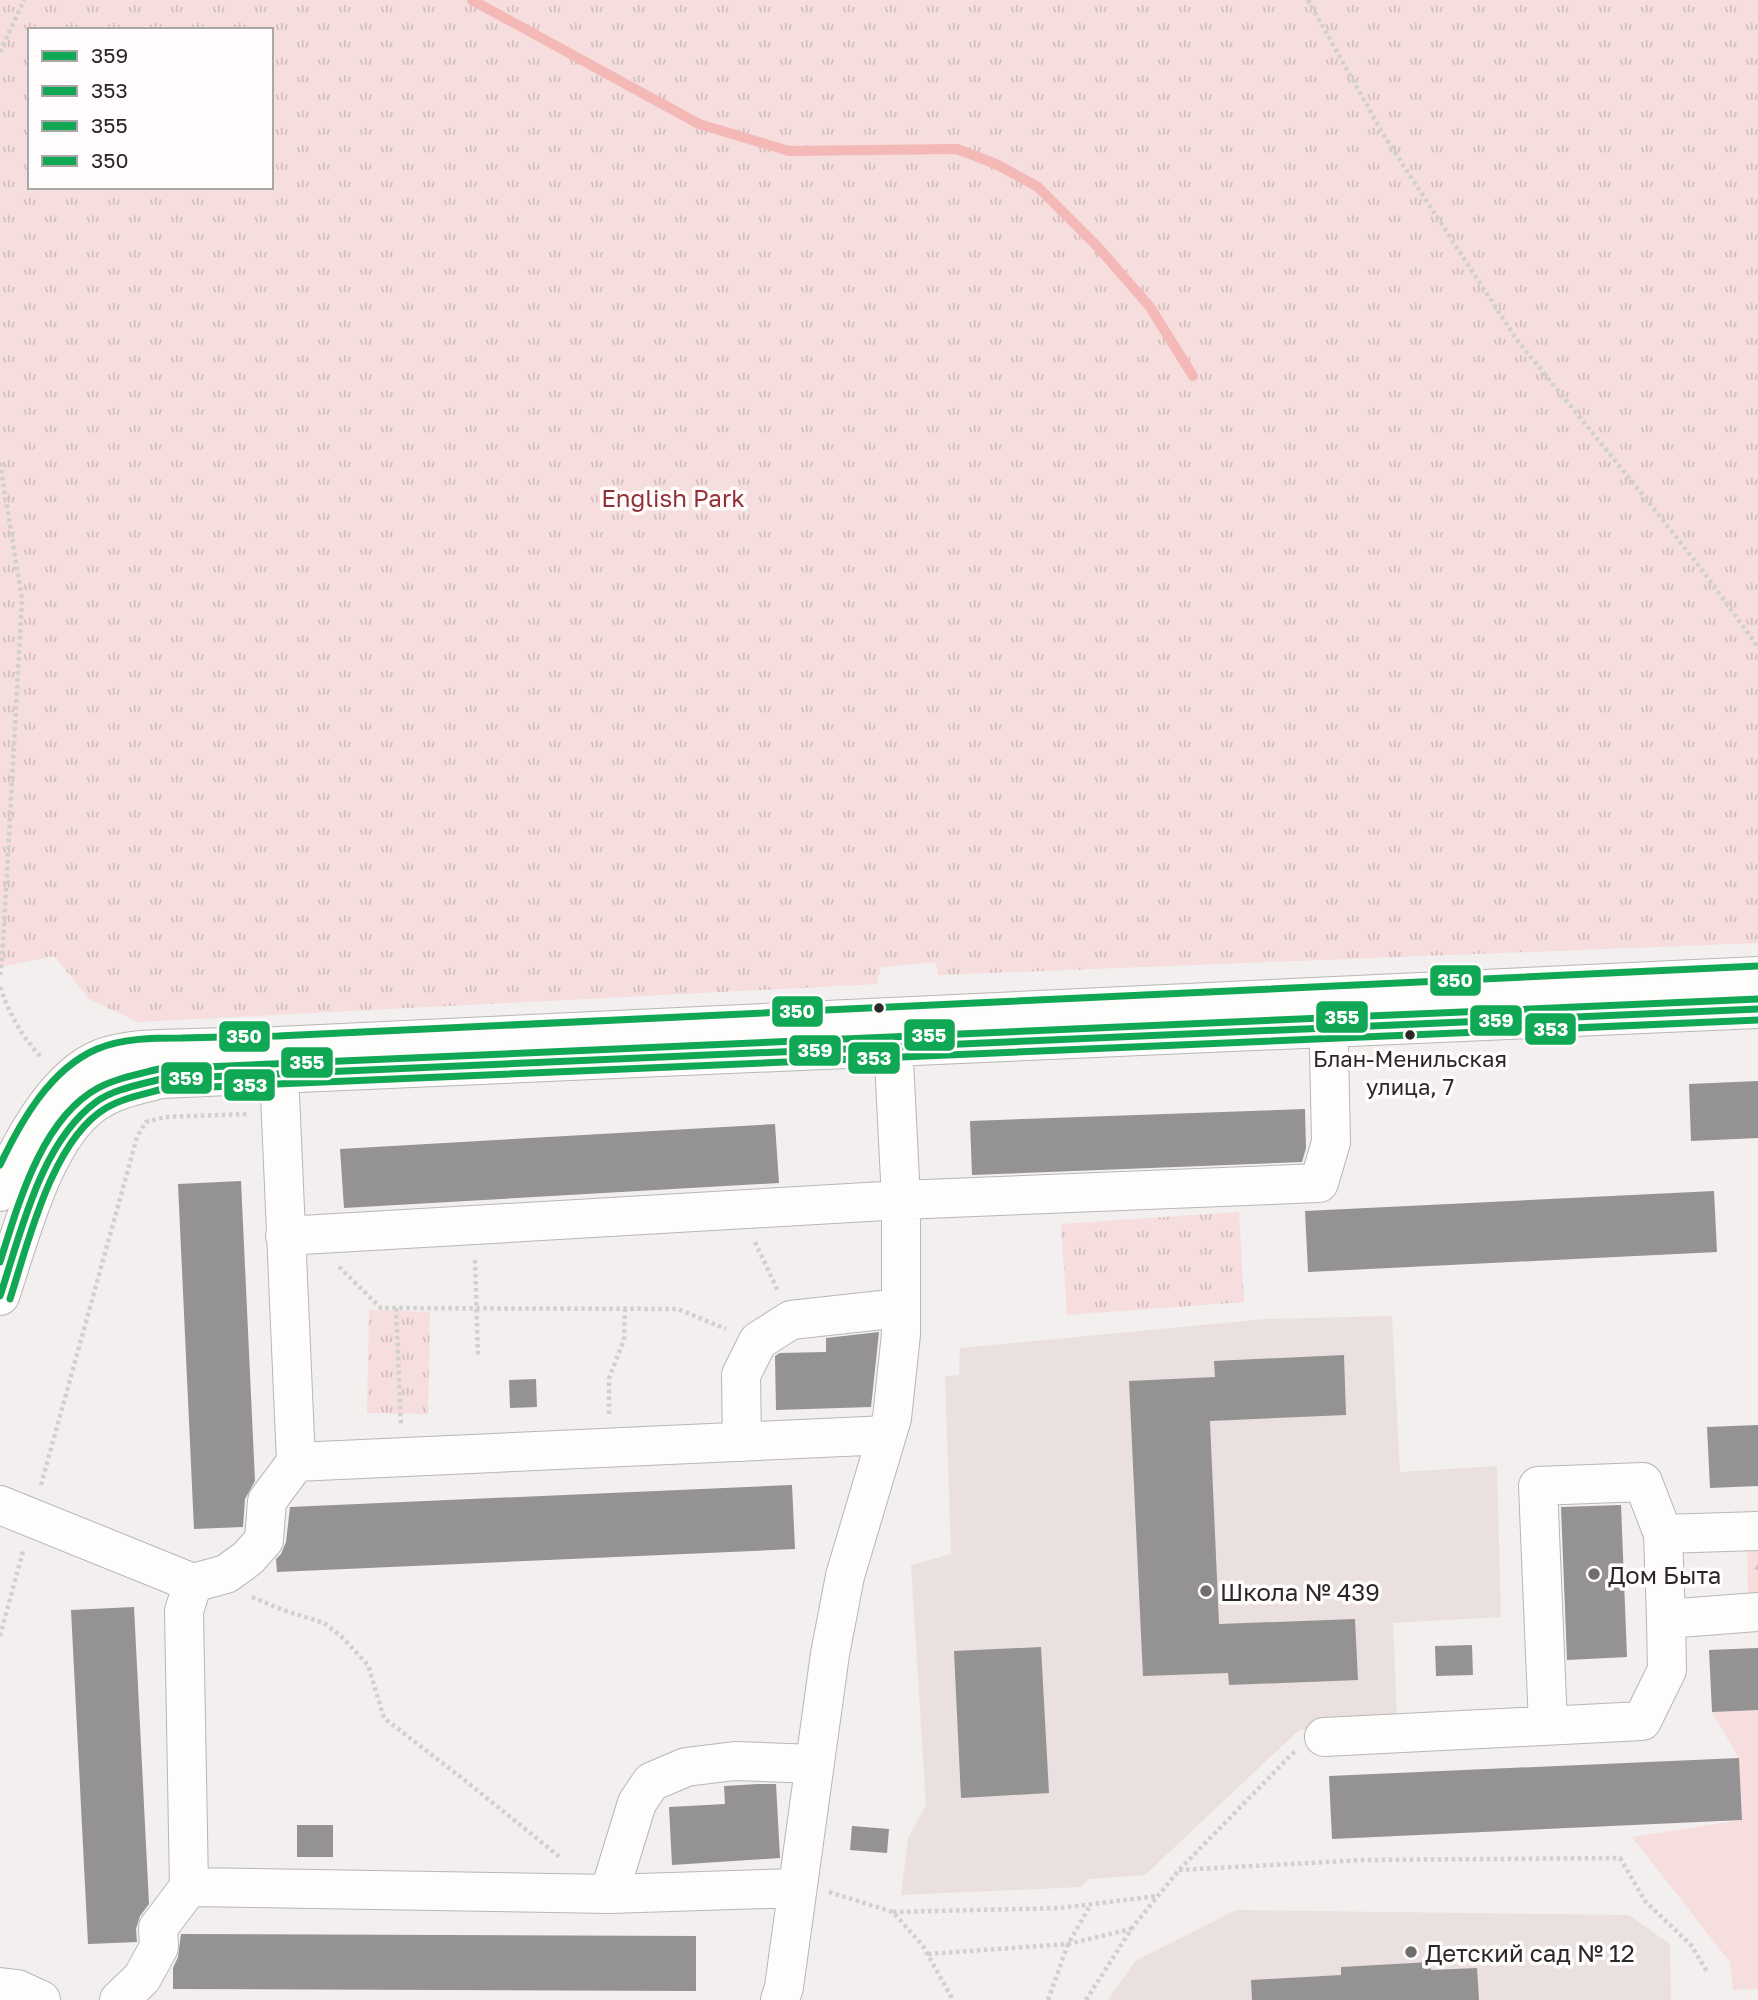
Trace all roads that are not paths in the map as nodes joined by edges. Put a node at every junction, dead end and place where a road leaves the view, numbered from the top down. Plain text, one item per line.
1 (1758, 976) edge
2 (1758, 1009) edge
3 (1328, 1012) junction
4 (892, 1032) junction
5 (278, 1060) junction
6 (73, 1098) junction
7 (0, 1192) edge
8 (901, 1200) junction
9 (296, 1235) junction
10 (0, 1296) edge
11 (900, 1308) junction
12 (887, 1435) junction
13 (742, 1442) junction
14 (296, 1461) junction
15 (16, 1511) edge
16 (1758, 1531) edge
17 (1663, 1534) junction
18 (193, 1583) junction
19 (1758, 1612) edge
20 (1667, 1619) junction
21 (1548, 1725) junction
22 (1324, 1737) road end
23 (814, 1764) junction
24 (189, 1887) junction
25 (797, 1888) junction
26 (609, 1894) junction
27 (0, 1987) edge
28 (41, 2000) edge
29 (119, 2000) edge
30 (780, 2000) edge

1 - 3 street
2 - 3 street
3 - 4 street
3 - 8 street
4 - 5 street
4 - 8 street
5 - 6 street
5 - 9 street
6 - 7 street
6 - 10 street
8 - 9 street
8 - 11 street
9 - 14 street
11 - 12 street
11 - 13 street
12 - 13 street
12 - 23 street
13 - 14 street
14 - 18 street
15 - 18 street
16 - 17 street
17 - 20 street
17 - 21 street
18 - 24 street
19 - 20 street
20 - 21 street
21 - 22 street
23 - 25 street
23 - 26 street
24 - 26 street
24 - 29 street
25 - 26 street
25 - 30 street
27 - 28 street

